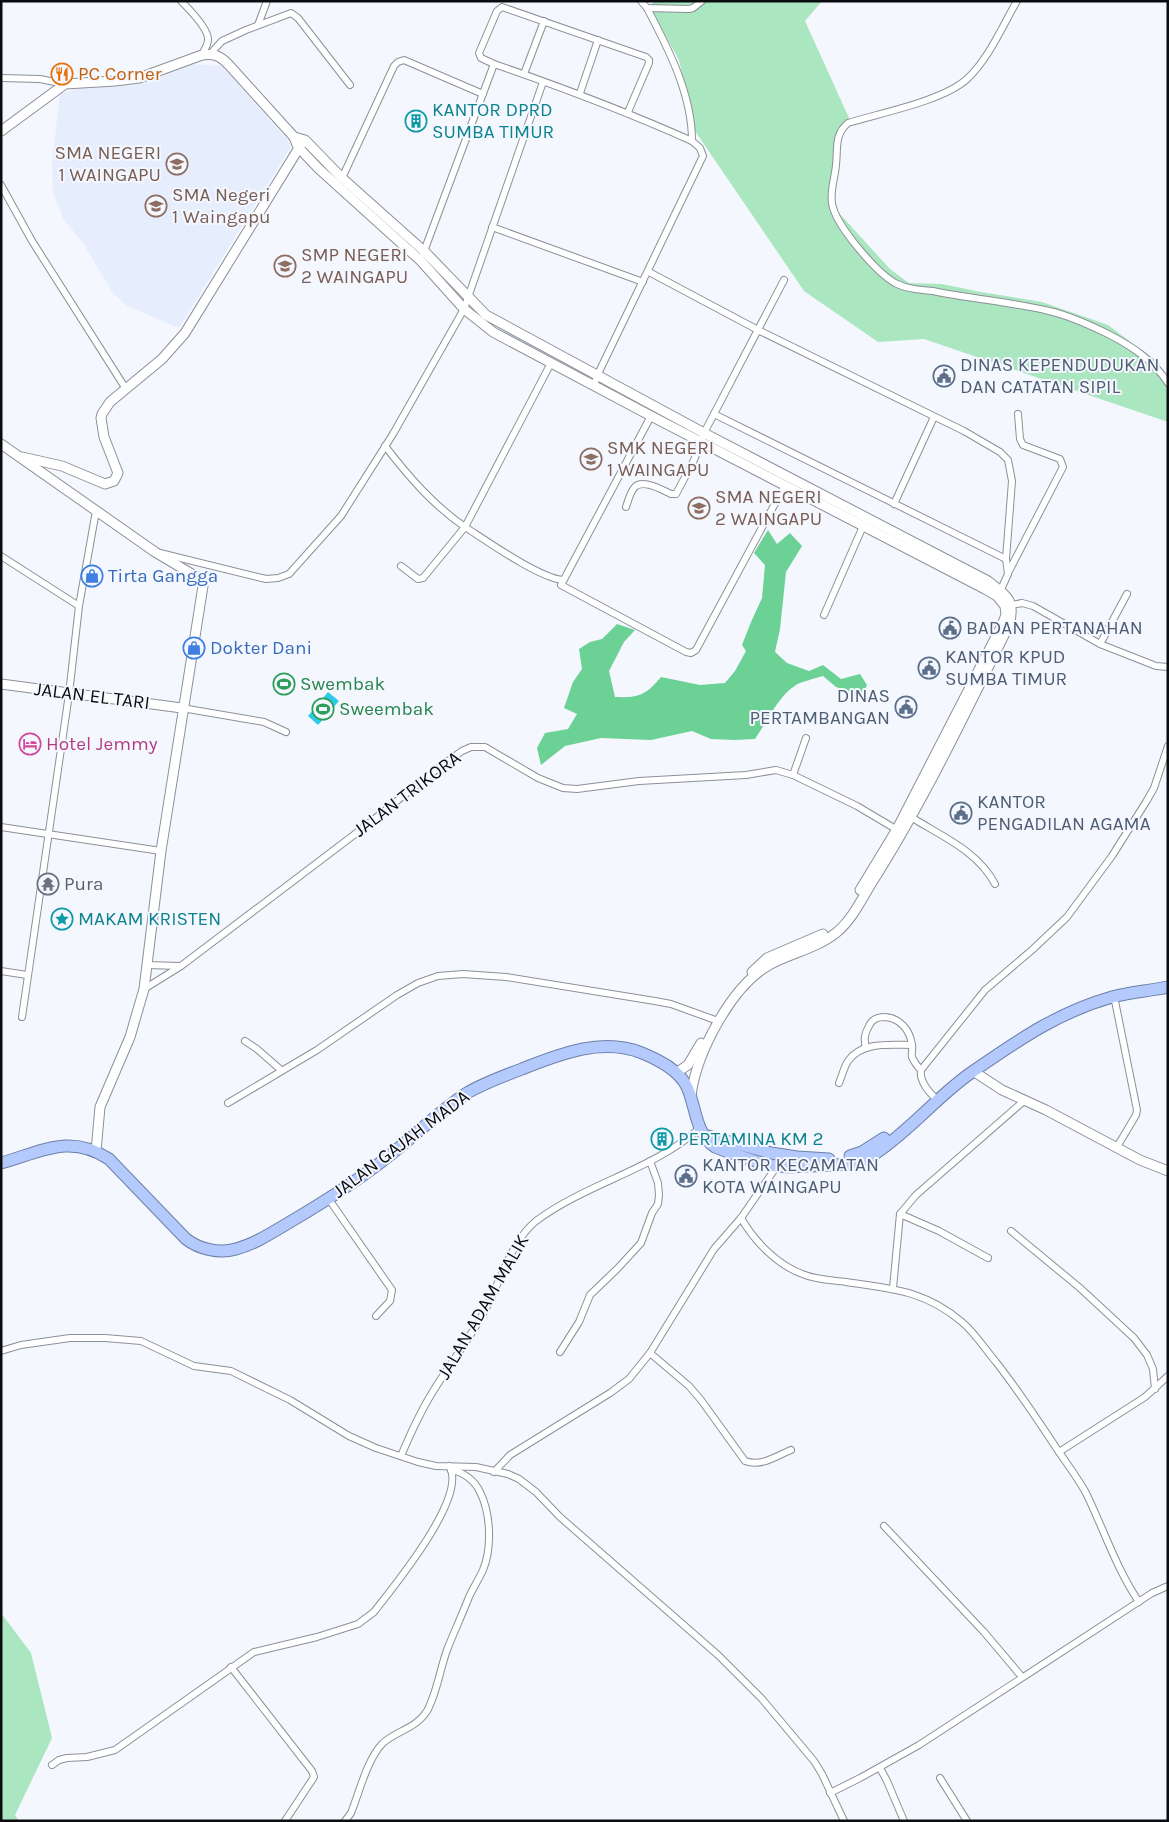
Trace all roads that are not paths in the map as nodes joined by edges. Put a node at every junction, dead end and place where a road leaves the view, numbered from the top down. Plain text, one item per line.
1 (181, 1) edge
2 (267, 1) edge
3 (641, 1) edge
4 (702, 1) edge
5 (1017, 1) edge
6 (647, 8) junction
7 (544, 21) junction
8 (258, 26) junction
9 (598, 40) junction
10 (206, 54) junction
11 (494, 64) junction
12 (524, 74) junction
13 (1, 78) edge
14 (543, 82) junction
15 (65, 84) junction
16 (350, 85) dead end
17 (580, 93) junction
18 (483, 94) junction
19 (628, 112) junction
20 (1, 131) edge
21 (692, 141) junction
22 (301, 143) junction
23 (342, 178) junction
24 (1, 185) edge
25 (492, 227) junction
26 (425, 252) junction
27 (421, 261) junction
28 (649, 272) junction
29 (784, 280) dead end
30 (644, 282) junction
31 (468, 298) junction
32 (464, 308) junction
33 (758, 330) junction
34 (551, 363) junction
35 (597, 376) junction
36 (1168, 383) edge
37 (594, 386) junction
38 (126, 389) junction
39 (714, 414) junction
40 (1018, 414) dead end
41 (651, 416) junction
42 (934, 417) junction
43 (703, 437) junction
44 (1, 444) edge
45 (385, 446) junction
46 (20, 456) junction
47 (785, 485) junction
48 (894, 504) junction
49 (626, 507) dead end
50 (96, 511) junction
51 (865, 522) junction
52 (465, 527) junction
53 (155, 552) junction
54 (1, 556) edge
55 (1006, 558) junction
56 (401, 566) dead end
57 (1008, 574) junction
58 (562, 580) junction
59 (999, 594) junction
60 (1128, 594) dead end
61 (79, 606) junction
62 (1009, 606) junction
63 (824, 615) dead end
64 (1100, 644) junction
65 (1168, 668) edge
66 (1, 684) edge
67 (68, 694) junction
68 (182, 708) junction
69 (953, 727) junction
70 (286, 732) dead end
71 (806, 738) dead end
72 (1168, 746) edge
73 (793, 775) junction
74 (911, 817) junction
75 (1, 827) edge
76 (899, 831) junction
77 (48, 833) junction
78 (161, 851) junction
79 (995, 884) dead end
80 (147, 965) junction
81 (182, 966) junction
82 (1, 971) edge
83 (27, 975) junction
84 (1168, 987) edge
85 (144, 989) junction
86 (1114, 996) junction
87 (22, 1017) dead end
88 (715, 1020) junction
89 (245, 1041) dead end
90 (912, 1045) junction
91 (866, 1048) junction
92 (281, 1070) junction
93 (921, 1070) junction
94 (973, 1071) junction
95 (676, 1073) junction
96 (838, 1083) dead end
97 (690, 1096) junction
98 (1025, 1100) junction
99 (228, 1103) dead end
100 (934, 1104) junction
101 (702, 1132) junction
102 (1117, 1147) junction
103 (96, 1150) junction
104 (650, 1162) junction
105 (1, 1163) edge
106 (777, 1166) junction
107 (1168, 1171) edge
108 (328, 1198) junction
109 (900, 1214) junction
110 (741, 1218) junction
111 (1011, 1231) dead end
112 (988, 1258) dead end
113 (893, 1288) junction
114 (376, 1316) dead end
115 (1, 1352) edge
116 (560, 1352) dead end
117 (650, 1353) junction
118 (1168, 1376) edge
119 (1155, 1389) junction
120 (791, 1450) dead end
121 (1059, 1452) junction
122 (401, 1456) junction
123 (450, 1468) junction
124 (494, 1472) junction
125 (884, 1526) dead end
126 (1168, 1586) edge
127 (1139, 1602) junction
128 (231, 1667) junction
129 (1022, 1677) junction
130 (52, 1765) dead end
131 (880, 1768) junction
132 (940, 1778) dead end
133 (830, 1793) junction
134 (285, 1821) edge
135 (345, 1821) edge
136 (844, 1821) edge
137 (904, 1821) edge
138 (967, 1821) edge

1 - 10 street
2 - 8 street
3 - 6 street
4 - 6 street
5 - 36 street
6 - 21 street
7 - 9 street
7 - 11 street
7 - 12 street
8 - 10 street
8 - 16 street
9 - 17 street
9 - 19 street
10 - 15 main road
10 - 22 main road
11 - 12 street
11 - 18 street
12 - 14 street
13 - 15 street
14 - 17 street
14 - 25 street
15 - 20 main road
17 - 19 street
18 - 23 street
18 - 26 street
19 - 21 street
21 - 28 street
22 - 23 main road
22 - 27 main road
22 - 38 main road
23 - 26 main road
24 - 38 street
25 - 30 street
25 - 31 street
26 - 27 street
26 - 31 main road
27 - 32 main road
28 - 30 street
28 - 33 street
29 - 33 street
30 - 35 street
31 - 32 street
31 - 35 main road
32 - 34 main road
32 - 45 street
33 - 39 street
33 - 42 street
34 - 37 main road
34 - 52 street
35 - 37 street
35 - 43 main road
37 - 41 main road
38 - 46 main road
39 - 43 street
39 - 48 street
40 - 57 street
41 - 43 main road
41 - 58 street
42 - 48 street
42 - 55 street
43 - 47 main road
43 - 49 street
43 - 51 main road
44 - 46 main road
45 - 52 street
45 - 53 street
46 - 50 main road
47 - 51 main road
47 - 58 street
48 - 55 street
50 - 53 main road
50 - 61 street
51 - 59 main road
51 - 63 street
52 - 56 street
52 - 58 street
53 - 68 main road
54 - 61 street
55 - 57 street
57 - 59 street
59 - 62 main road
60 - 64 street
61 - 67 street
62 - 64 street
62 - 69 main road
64 - 65 street
66 - 67 main road, JALAN EL TARI
67 - 68 main road, JALAN EL TARI
67 - 77 street
68 - 70 street
68 - 78 main road
69 - 74 main road
69 - 76 main road
71 - 73 street
72 - 93 street
73 - 76 street, JALAN TRIKORA
73 - 81 street, JALAN TRIKORA
74 - 76 main road
74 - 79 street
75 - 77 street
76 - 88 main road
77 - 78 street
77 - 83 street
78 - 80 main road
80 - 81 street
80 - 85 main road
81 - 85 street, JALAN TRIKORA
82 - 83 street
83 - 87 street
84 - 86 highway
85 - 103 main road
86 - 94 highway
86 - 102 street
88 - 92 street
88 - 95 main road
88 - 97 main road
89 - 92 street
90 - 91 street
90 - 91 street
90 - 93 street
91 - 96 street
92 - 99 street
93 - 100 street
94 - 98 main road
94 - 100 highway
95 - 97 highway, JALAN GAJAH MADA
95 - 108 highway, JALAN GAJAH MADA
97 - 101 highway, JALAN GAJAH MADA
98 - 102 main road
98 - 109 street
100 - 101 highway
100 - 106 highway
101 - 104 street, JALAN ADAM MALIK
101 - 106 highway
102 - 107 main road
103 - 105 highway
103 - 108 highway, JALAN GAJAH MADA
104 - 116 street
104 - 122 street, JALAN ADAM MALIK
106 - 110 street
108 - 114 street
109 - 112 street
109 - 113 street
110 - 113 street
110 - 117 street
111 - 119 street
113 - 121 street
115 - 122 street
117 - 120 street
117 - 124 street
118 - 119 street
119 - 121 street
121 - 127 street
122 - 123 street
123 - 124 street
123 - 128 street
123 - 135 street
124 - 133 street
125 - 129 street
126 - 127 street
127 - 129 street
128 - 130 street
128 - 134 street
129 - 131 street
131 - 133 street
131 - 137 street
132 - 138 street
133 - 136 street

